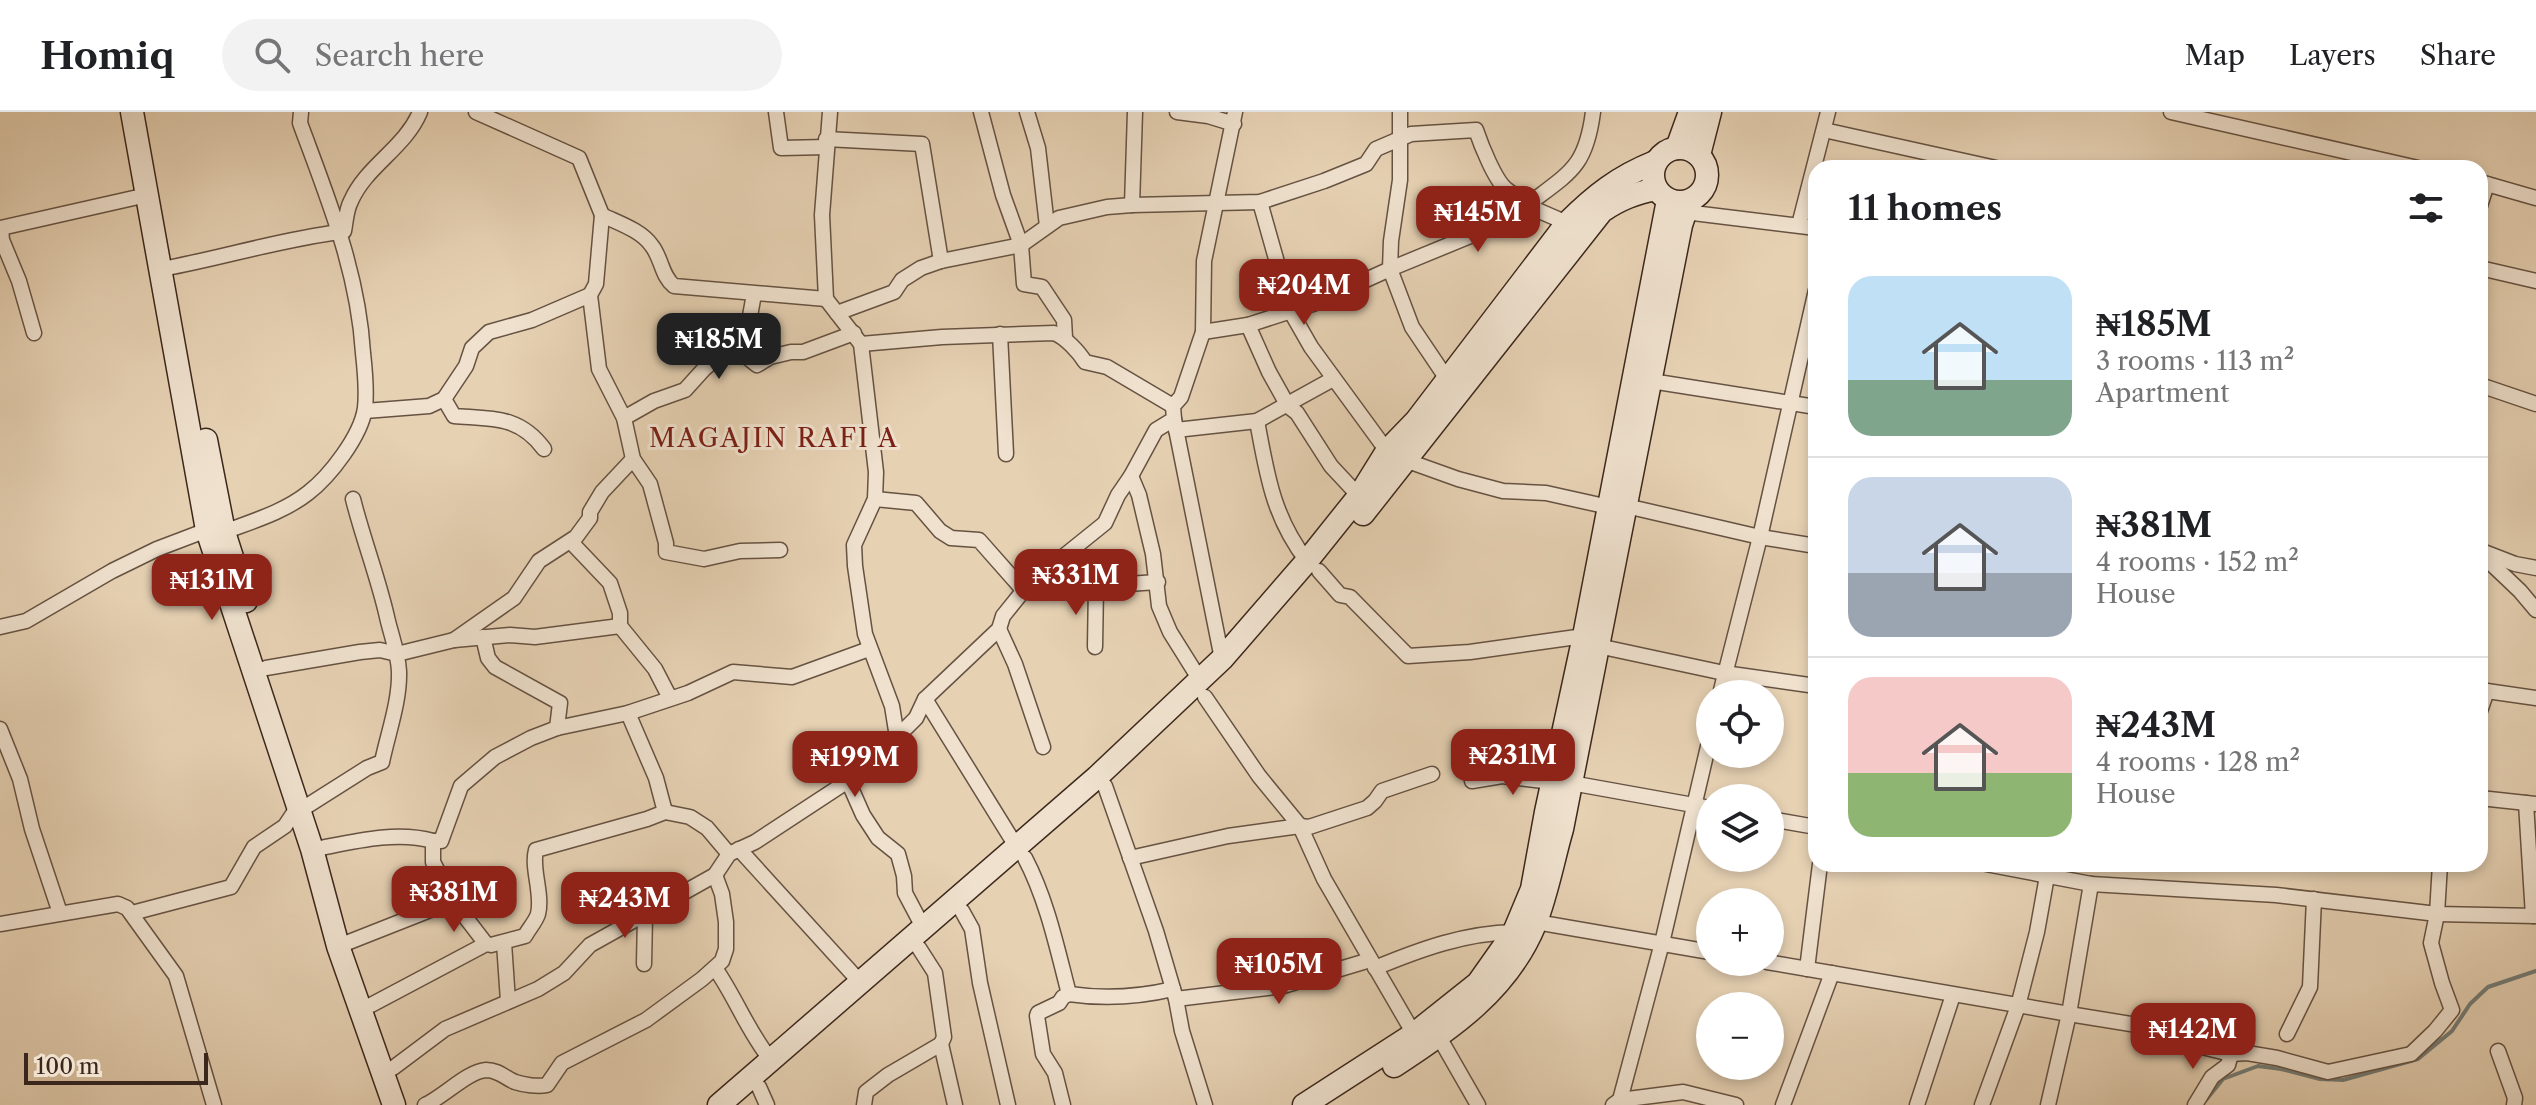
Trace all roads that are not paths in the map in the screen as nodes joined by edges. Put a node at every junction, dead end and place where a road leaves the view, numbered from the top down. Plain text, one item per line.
1 (132, 112) edge
2 (145, 112) edge
3 (301, 112) edge
4 (420, 112) edge
5 (476, 112) edge
6 (776, 112) edge
7 (830, 112) edge
8 (981, 112) edge
9 (1027, 112) edge
10 (1135, 112) edge
11 (1177, 112) edge
12 (1400, 112) edge
13 (1593, 112) edge
14 (1690, 112) edge
15 (1710, 112) edge
16 (1828, 112) edge
17 (2171, 112) edge
18 (1234, 118) edge
19 (1824, 130) junction
20 (1402, 138) junction
21 (826, 143) junction
22 (1677, 148) junction
23 (1699, 155) junction
24 (1816, 160) edge
25 (1960, 160) edge
26 (2383, 160) edge
27 (1655, 162) junction
28 (2488, 184) edge
29 (1808, 191) edge
30 (147, 195) junction
31 (2536, 198) edge
32 (1675, 200) junction
33 (1260, 202) junction
34 (1218, 204) junction
35 (1132, 205) junction
36 (1534, 207) junction
37 (602, 215) junction
38 (1567, 223) junction
39 (1799, 225) junction
40 (1047, 226) junction
41 (1808, 227) edge
42 (0, 228) edge
43 (340, 232) junction
44 (1021, 245) junction
45 (941, 261) junction
46 (172, 267) junction
47 (1390, 269) junction
48 (2488, 270) edge
49 (2536, 281) edge
50 (754, 294) junction
51 (590, 295) junction
52 (826, 299) junction
53 (1291, 312) junction
54 (837, 313) junction
55 (1808, 324) edge
56 (1248, 325) junction
57 (1203, 332) junction
58 (34, 333) dead end
59 (1000, 334) junction
60 (1065, 338) junction
61 (857, 339) junction
62 (732, 345) junction
63 (1333, 379) junction
64 (1447, 379) junction
65 (1651, 381) junction
66 (2488, 388) edge
67 (444, 399) junction
68 (1790, 402) junction
69 (2536, 404) edge
70 (1808, 405) edge
71 (1288, 406) junction
72 (365, 411) junction
73 (624, 418) junction
74 (1174, 418) junction
75 (1257, 421) junction
76 (544, 449) dead end
77 (1006, 454) dead end
78 (1396, 456) junction
79 (633, 459) junction
80 (1131, 476) junction
81 (1359, 496) junction
82 (353, 499) dead end
83 (875, 499) junction
84 (1618, 506) junction
85 (216, 531) junction
86 (1760, 537) junction
87 (571, 542) junction
88 (1808, 545) edge
89 (780, 550) dead end
90 (2488, 555) edge
91 (2488, 560) edge
92 (1313, 566) junction
93 (2536, 568) edge
94 (1158, 582) junction
95 (1096, 586) junction
96 (1026, 588) junction
97 (2536, 610) edge
98 (620, 626) junction
99 (0, 627) edge
100 (999, 629) junction
101 (483, 637) junction
102 (454, 640) junction
103 (1591, 641) junction
104 (1095, 647) dead end
105 (869, 649) junction
106 (397, 654) junction
107 (1222, 659) junction
108 (266, 668) junction
109 (1724, 673) junction
110 (1723, 680) edge
111 (1808, 685) edge
112 (1202, 689) junction
113 (2488, 691) edge
114 (670, 698) junction
115 (2536, 698) edge
116 (925, 699) junction
117 (628, 713) junction
118 (557, 728) junction
119 (0, 729) edge
120 (897, 737) junction
121 (1043, 747) dead end
122 (1432, 774) dead end
123 (848, 781) junction
124 (1472, 781) dead end
125 (1562, 783) junction
126 (1105, 786) junction
127 (2488, 799) edge
128 (2531, 804) edge
129 (1696, 806) edge
130 (302, 807) junction
131 (665, 812) junction
132 (1784, 821) edge
133 (1300, 826) junction
134 (1808, 826) edge
135 (1696, 827) edge
136 (433, 841) junction
137 (321, 848) junction
138 (734, 852) junction
139 (1020, 852) junction
140 (1130, 858) junction
141 (1819, 872) edge
142 (2027, 872) edge
143 (2440, 872) edge
144 (715, 875) junction
145 (2047, 876) junction
146 (2091, 884) junction
147 (2314, 899) junction
148 (453, 901) junction
149 (962, 911) junction
150 (60, 913) junction
151 (132, 913) junction
152 (2437, 914) junction
153 (645, 916) junction
154 (2534, 916) edge
155 (1536, 922) junction
156 (0, 924) edge
157 (1514, 932) junction
158 (921, 938) junction
159 (349, 942) junction
160 (504, 943) junction
161 (1662, 943) junction
162 (486, 944) junction
163 (1696, 949) edge
164 (644, 964) dead end
165 (1372, 964) junction
166 (1784, 965) edge
167 (715, 968) junction
168 (1807, 969) junction
169 (1832, 973) junction
170 (860, 982) junction
171 (1069, 994) junction
172 (1175, 994) junction
173 (1953, 995) junction
174 (508, 1001) junction
175 (371, 1005) junction
176 (2018, 1006) junction
177 (2069, 1014) junction
178 (1414, 1034) junction
179 (2287, 1034) dead end
180 (1439, 1037) junction
181 (941, 1044) junction
182 (2498, 1051) dead end
183 (771, 1060) junction
184 (2230, 1060) junction
185 (393, 1068) junction
186 (2236, 1079) dead end
187 (763, 1096) edge
188 (1617, 1103) edge
189 (214, 1105) edge
190 (394, 1105) edge
191 (407, 1105) edge
192 (425, 1105) edge
193 (719, 1105) edge
194 (739, 1105) edge
195 (864, 1105) edge
196 (955, 1105) edge
197 (1008, 1105) edge
198 (1063, 1105) edge
199 (1205, 1105) edge
200 (1304, 1105) edge
201 (1332, 1105) edge
202 (1478, 1105) edge
203 (1736, 1105) edge
204 (1783, 1105) edge
205 (1917, 1105) edge
206 (1982, 1105) edge
207 (2048, 1105) edge
208 (2195, 1105) edge
209 (2514, 1105) edge

1 - 30 main road
2 - 46 main road
3 - 43 street
4 - 43 street
5 - 37 street
6 - 21 street
7 - 21 street
8 - 44 street
9 - 40 street
10 - 35 street
11 - 18 street
12 - 20 street
13 - 36 street
14 - 22 main road
15 - 23 main road
16 - 19 street
17 - 26 street
18 - 34 street
19 - 24 street
19 - 25 street
20 - 33 street
20 - 36 street
20 - 47 street
21 - 45 street
21 - 52 street
22 - 23 main road
22 - 27 main road
23 - 32 main road
27 - 32 main road
27 - 38 main road
28 - 31 street
29 - 39 street
30 - 42 street
30 - 85 main road
32 - 39 street
32 - 65 main road
32 - 78 main road
32 - 84 main road
33 - 34 street
33 - 53 street
34 - 35 street
34 - 57 street
35 - 40 street
36 - 38 street
36 - 47 street
37 - 50 street
37 - 51 street
38 - 64 main road
39 - 41 street
40 - 44 street
42 - 58 street
43 - 46 street
43 - 72 street
44 - 45 street
44 - 60 street
45 - 54 street
46 - 85 main road
47 - 53 street
47 - 64 street
48 - 49 street
50 - 52 street
50 - 62 street
51 - 67 street
51 - 73 street
52 - 54 street
53 - 56 street
53 - 63 street
54 - 61 street
55 - 68 street
56 - 57 street
56 - 71 street
57 - 74 street
59 - 60 street
59 - 61 street
59 - 77 street
60 - 74 street
61 - 62 street
61 - 83 street
62 - 73 street
63 - 71 street
63 - 78 street
64 - 78 main road
65 - 68 street
65 - 84 main road
66 - 69 street
67 - 72 street
67 - 76 street
68 - 70 street
68 - 86 street
71 - 75 street
71 - 81 street
72 - 85 street
73 - 79 street
74 - 75 street
74 - 80 street
74 - 107 street
75 - 92 street
78 - 81 main road
78 - 84 street
78 - 92 main road
79 - 87 street
79 - 89 street
80 - 94 street
80 - 96 street
81 - 92 main road
82 - 106 street
83 - 96 street
83 - 105 street
84 - 86 street
84 - 103 main road
85 - 99 street
85 - 108 main road
85 - 130 main road
86 - 88 street
86 - 109 street
87 - 98 street
87 - 102 street
90 - 93 street
91 - 97 street
92 - 103 street
92 - 107 main road
92 - 112 main road
94 - 95 street
94 - 112 street
95 - 96 street
95 - 104 street
96 - 100 street
98 - 101 street
98 - 114 street
100 - 116 street
100 - 121 street
101 - 102 street
101 - 118 street
102 - 106 street
103 - 109 street
103 - 125 main road
105 - 114 street
105 - 120 street
106 - 108 street
106 - 130 street
107 - 112 main road
108 - 130 main road
109 - 110 street
109 - 111 street
112 - 126 main road
112 - 133 street
112 - 139 main road
113 - 115 street
114 - 117 street
116 - 120 street
116 - 139 street
117 - 118 street
117 - 131 street
118 - 136 street
119 - 150 street
120 - 123 street
122 - 133 street
123 - 138 street
123 - 158 street
124 - 125 street
125 - 129 street
125 - 155 main road
125 - 157 main road
126 - 139 main road
126 - 140 street
127 - 128 street
128 - 154 street
130 - 137 main road
130 - 151 street
130 - 190 main road
131 - 138 street
131 - 160 street
132 - 134 street
133 - 140 street
133 - 165 street
135 - 161 street
136 - 137 street
136 - 148 street
137 - 159 main road
138 - 144 street
138 - 170 street
139 - 149 main road
139 - 158 main road
139 - 171 street
140 - 172 street
141 - 168 street
142 - 145 street
143 - 152 street
144 - 153 street
144 - 167 street
145 - 146 street
145 - 176 street
146 - 147 street
146 - 177 street
147 - 152 street
147 - 179 street
148 - 159 street
148 - 162 street
149 - 158 main road
149 - 197 street
150 - 151 street
150 - 156 street
151 - 189 street
152 - 154 street
152 - 184 street
153 - 164 street
153 - 174 street
155 - 161 street
155 - 180 main road
157 - 165 street
157 - 178 main road
158 - 170 main road
158 - 181 street
158 - 187 main road
159 - 175 main road
160 - 162 street
160 - 174 street
161 - 163 street
161 - 188 street
162 - 175 street
165 - 172 street
165 - 178 street
166 - 168 street
167 - 183 street
167 - 192 street
168 - 169 street
169 - 173 street
169 - 204 street
170 - 183 main road
171 - 172 street
171 - 198 street
172 - 199 street
173 - 176 street
173 - 205 street
174 - 185 street
175 - 185 main road
176 - 177 street
176 - 206 street
177 - 184 street
177 - 207 street
178 - 200 main road
180 - 201 main road
180 - 202 street
181 - 195 street
181 - 196 street
182 - 209 street
183 - 193 main road
184 - 186 street
184 - 208 street
185 - 191 main road
187 - 194 main road
188 - 203 street

